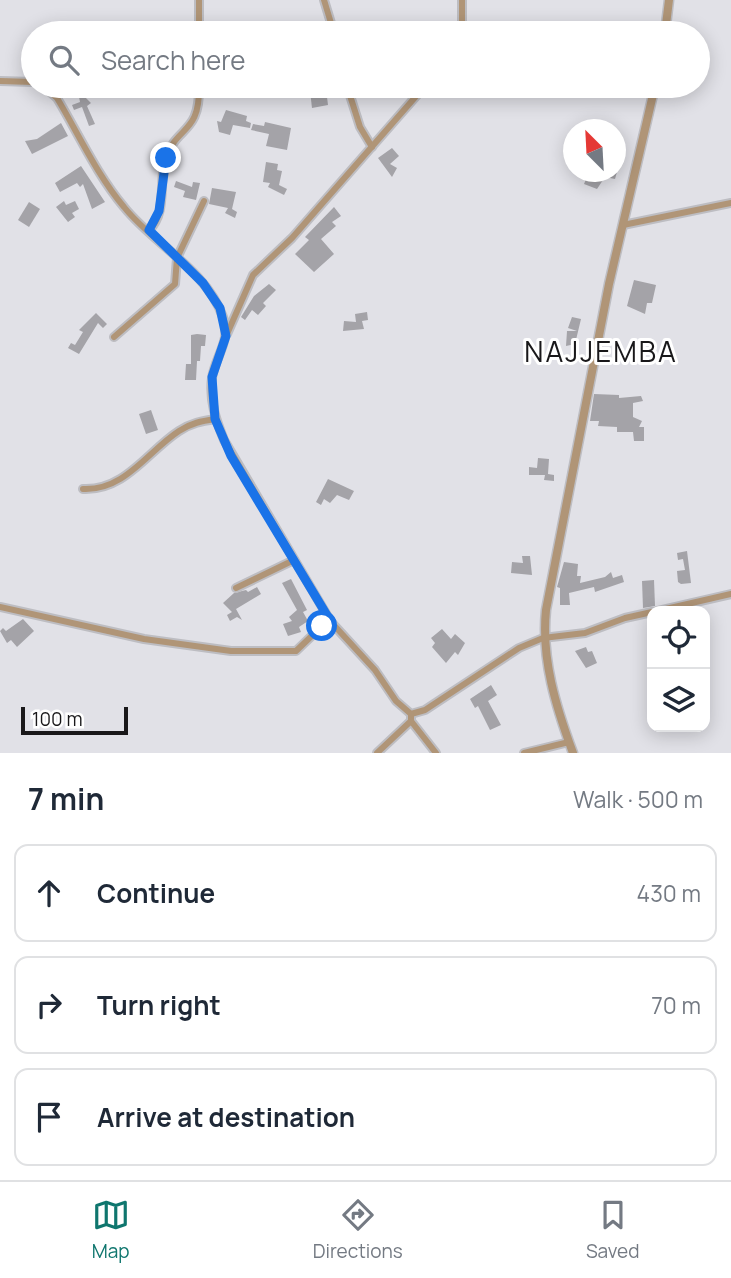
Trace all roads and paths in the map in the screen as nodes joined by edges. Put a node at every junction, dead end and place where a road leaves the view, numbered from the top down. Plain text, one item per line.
1 (199, 0) edge
2 (324, 0) edge
3 (462, 0) edge
4 (669, 0) edge
5 (199, 21) edge
6 (330, 21) edge
7 (462, 21) edge
8 (666, 21) edge
9 (0, 80) edge
10 (21, 81) edge
11 (57, 98) edge
12 (199, 98) edge
13 (351, 98) edge
14 (415, 98) edge
15 (652, 98) edge
16 (372, 147) junction
17 (204, 201) dead end
18 (731, 203) edge
19 (623, 225) junction
20 (149, 230) junction
21 (177, 258) junction
22 (226, 336) junction
23 (114, 337) dead end
24 (215, 419) junction
25 (83, 489) dead end
26 (294, 560) junction
27 (236, 588) dead end
28 (731, 594) edge
29 (680, 606) edge
30 (0, 607) edge
31 (647, 613) edge
32 (331, 622) junction
33 (543, 638) junction
34 (411, 718) junction
35 (569, 742) junction
36 (377, 753) edge
37 (436, 753) edge
38 (524, 753) edge
39 (573, 753) edge

1 - 5 street
2 - 6 street
3 - 7 street
4 - 8 street
9 - 10 street
11 - 20 street
12 - 20 street
13 - 16 street
14 - 16 street
15 - 19 street
16 - 22 street
17 - 21 street
18 - 19 street
19 - 33 street
20 - 21 street
21 - 22 street
21 - 23 street
22 - 24 street
24 - 25 street
24 - 26 street
26 - 27 street
26 - 32 street
28 - 29 street
30 - 32 street
31 - 33 street
32 - 34 street
33 - 34 street
33 - 35 street
34 - 36 street
34 - 37 street
35 - 38 street
35 - 39 street

